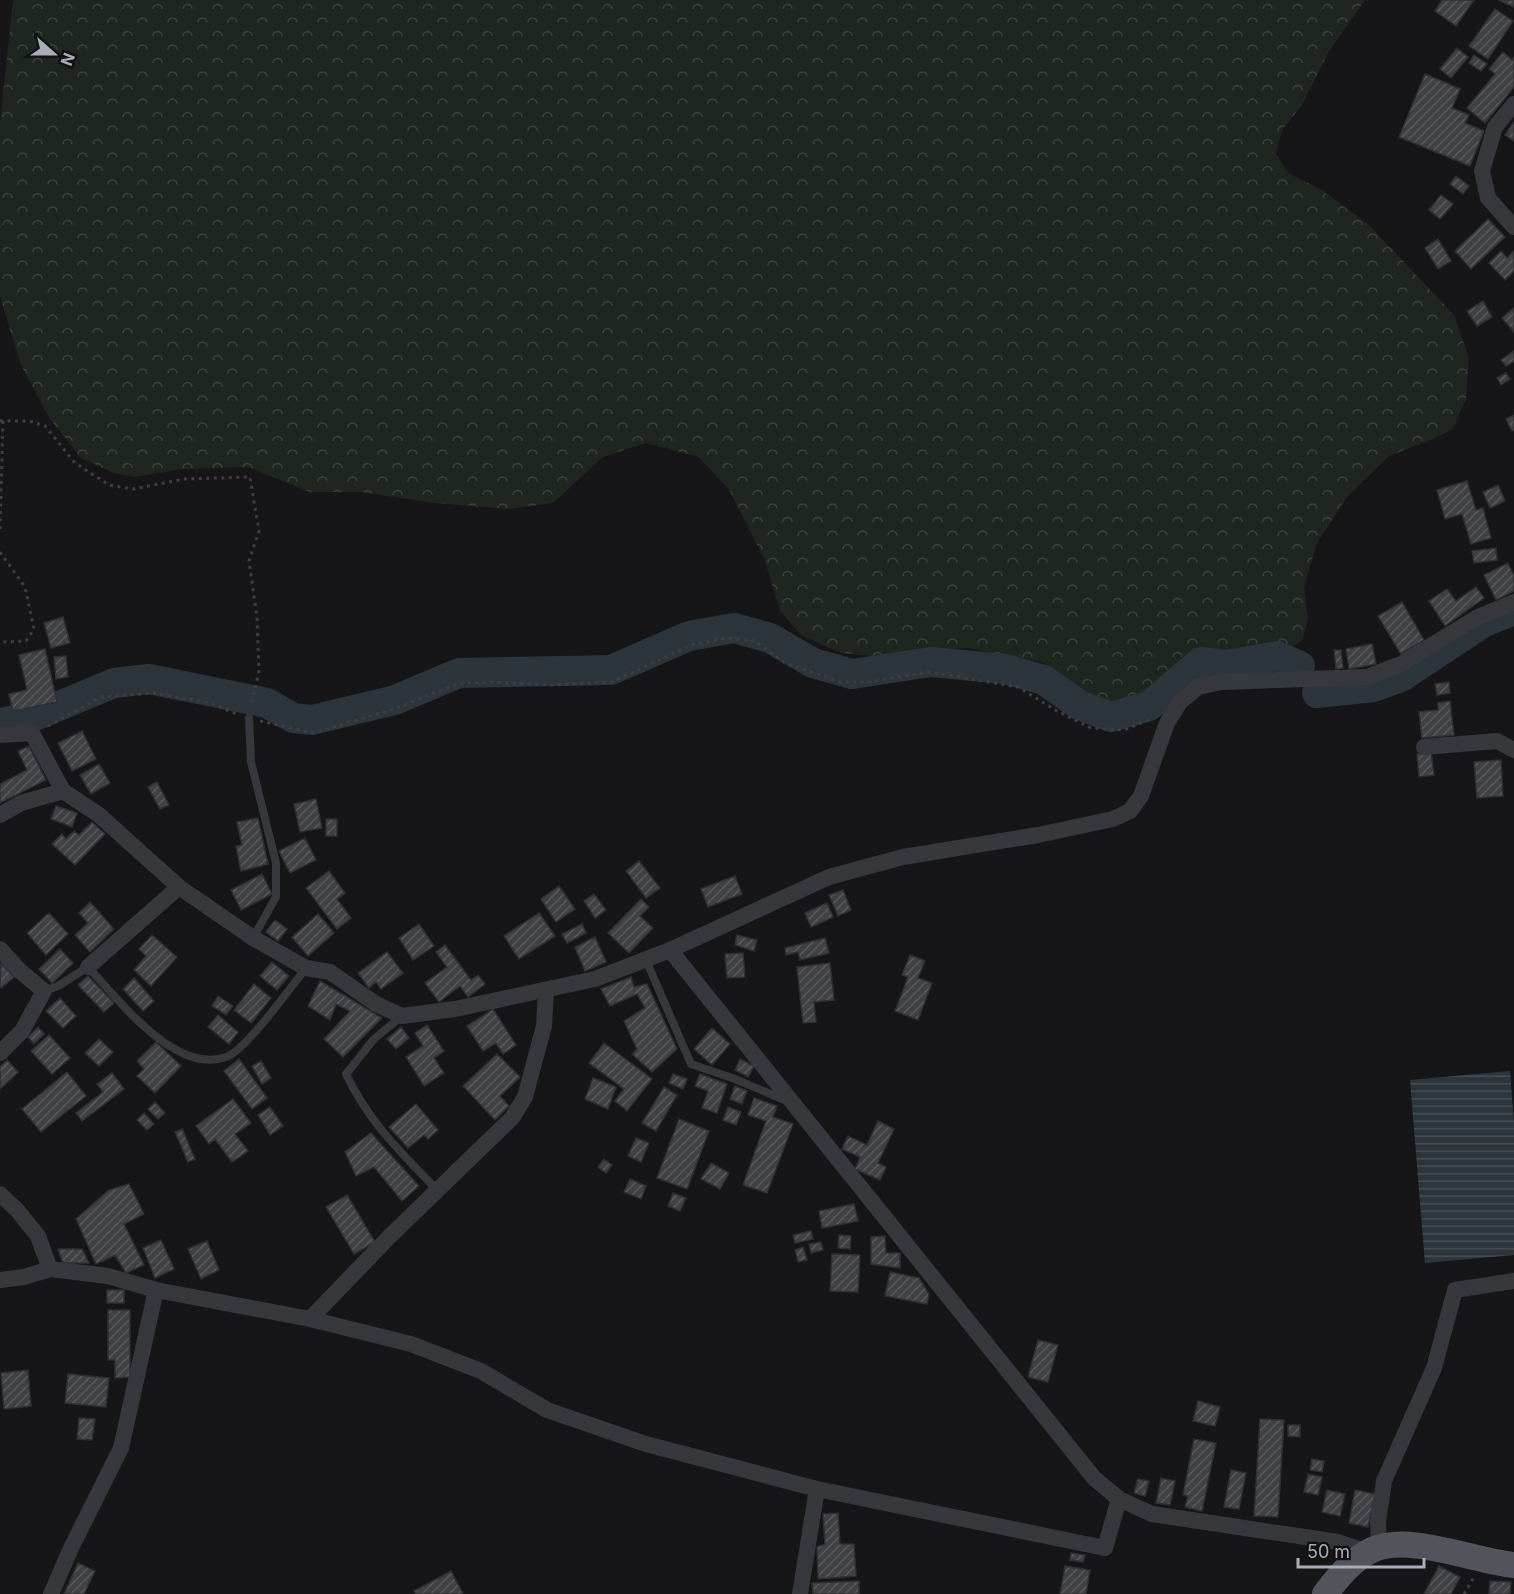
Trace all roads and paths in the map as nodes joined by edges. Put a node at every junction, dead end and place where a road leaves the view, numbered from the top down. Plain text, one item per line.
1 (1514, 104) edge
2 (1514, 227) edge
3 (1, 421) edge
4 (0, 529) edge
5 (0, 552) edge
6 (1514, 602) edge
7 (0, 640) edge
8 (254, 692) dead end
9 (249, 718) junction
10 (1167, 723) junction
11 (32, 733) junction
12 (0, 735) edge
13 (1424, 747) dead end
14 (1514, 750) edge
15 (63, 791) junction
16 (0, 814) edge
17 (179, 887) junction
18 (253, 938) junction
19 (0, 949) edge
20 (670, 950) junction
21 (646, 960) junction
22 (88, 967) junction
23 (306, 968) junction
24 (44, 991) junction
25 (546, 991) junction
26 (402, 1016) junction
27 (0, 1053) edge
28 (793, 1104) junction
29 (438, 1191) junction
30 (0, 1194) edge
31 (50, 1269) junction
32 (0, 1280) edge
33 (1514, 1281) edge
34 (156, 1290) junction
35 (310, 1319) junction
36 (817, 1489) junction
37 (1119, 1499) junction
38 (1374, 1550) junction
39 (1514, 1565) edge
40 (51, 1594) edge
41 (800, 1594) edge
42 (1325, 1594) edge

1 - 2 street
3 - 4 path
3 - 8 path
5 - 7 path
6 - 10 street
9 - 10 path
9 - 11 path
9 - 18 lane
10 - 20 street
11 - 12 street
11 - 15 street
13 - 14 street
15 - 16 street
15 - 17 street
17 - 18 street
17 - 22 street
18 - 23 street
19 - 24 street
20 - 21 street
20 - 28 street
21 - 25 street
21 - 28 lane
22 - 23 lane
22 - 24 lane
23 - 26 street
24 - 27 street
25 - 26 street
25 - 29 street
26 - 29 lane
28 - 37 street
29 - 35 street
30 - 31 street
31 - 32 street
31 - 34 street
33 - 38 street
34 - 35 street
34 - 40 street
35 - 36 street
36 - 37 street
36 - 41 street
37 - 38 street
38 - 39 main road
38 - 42 main road

